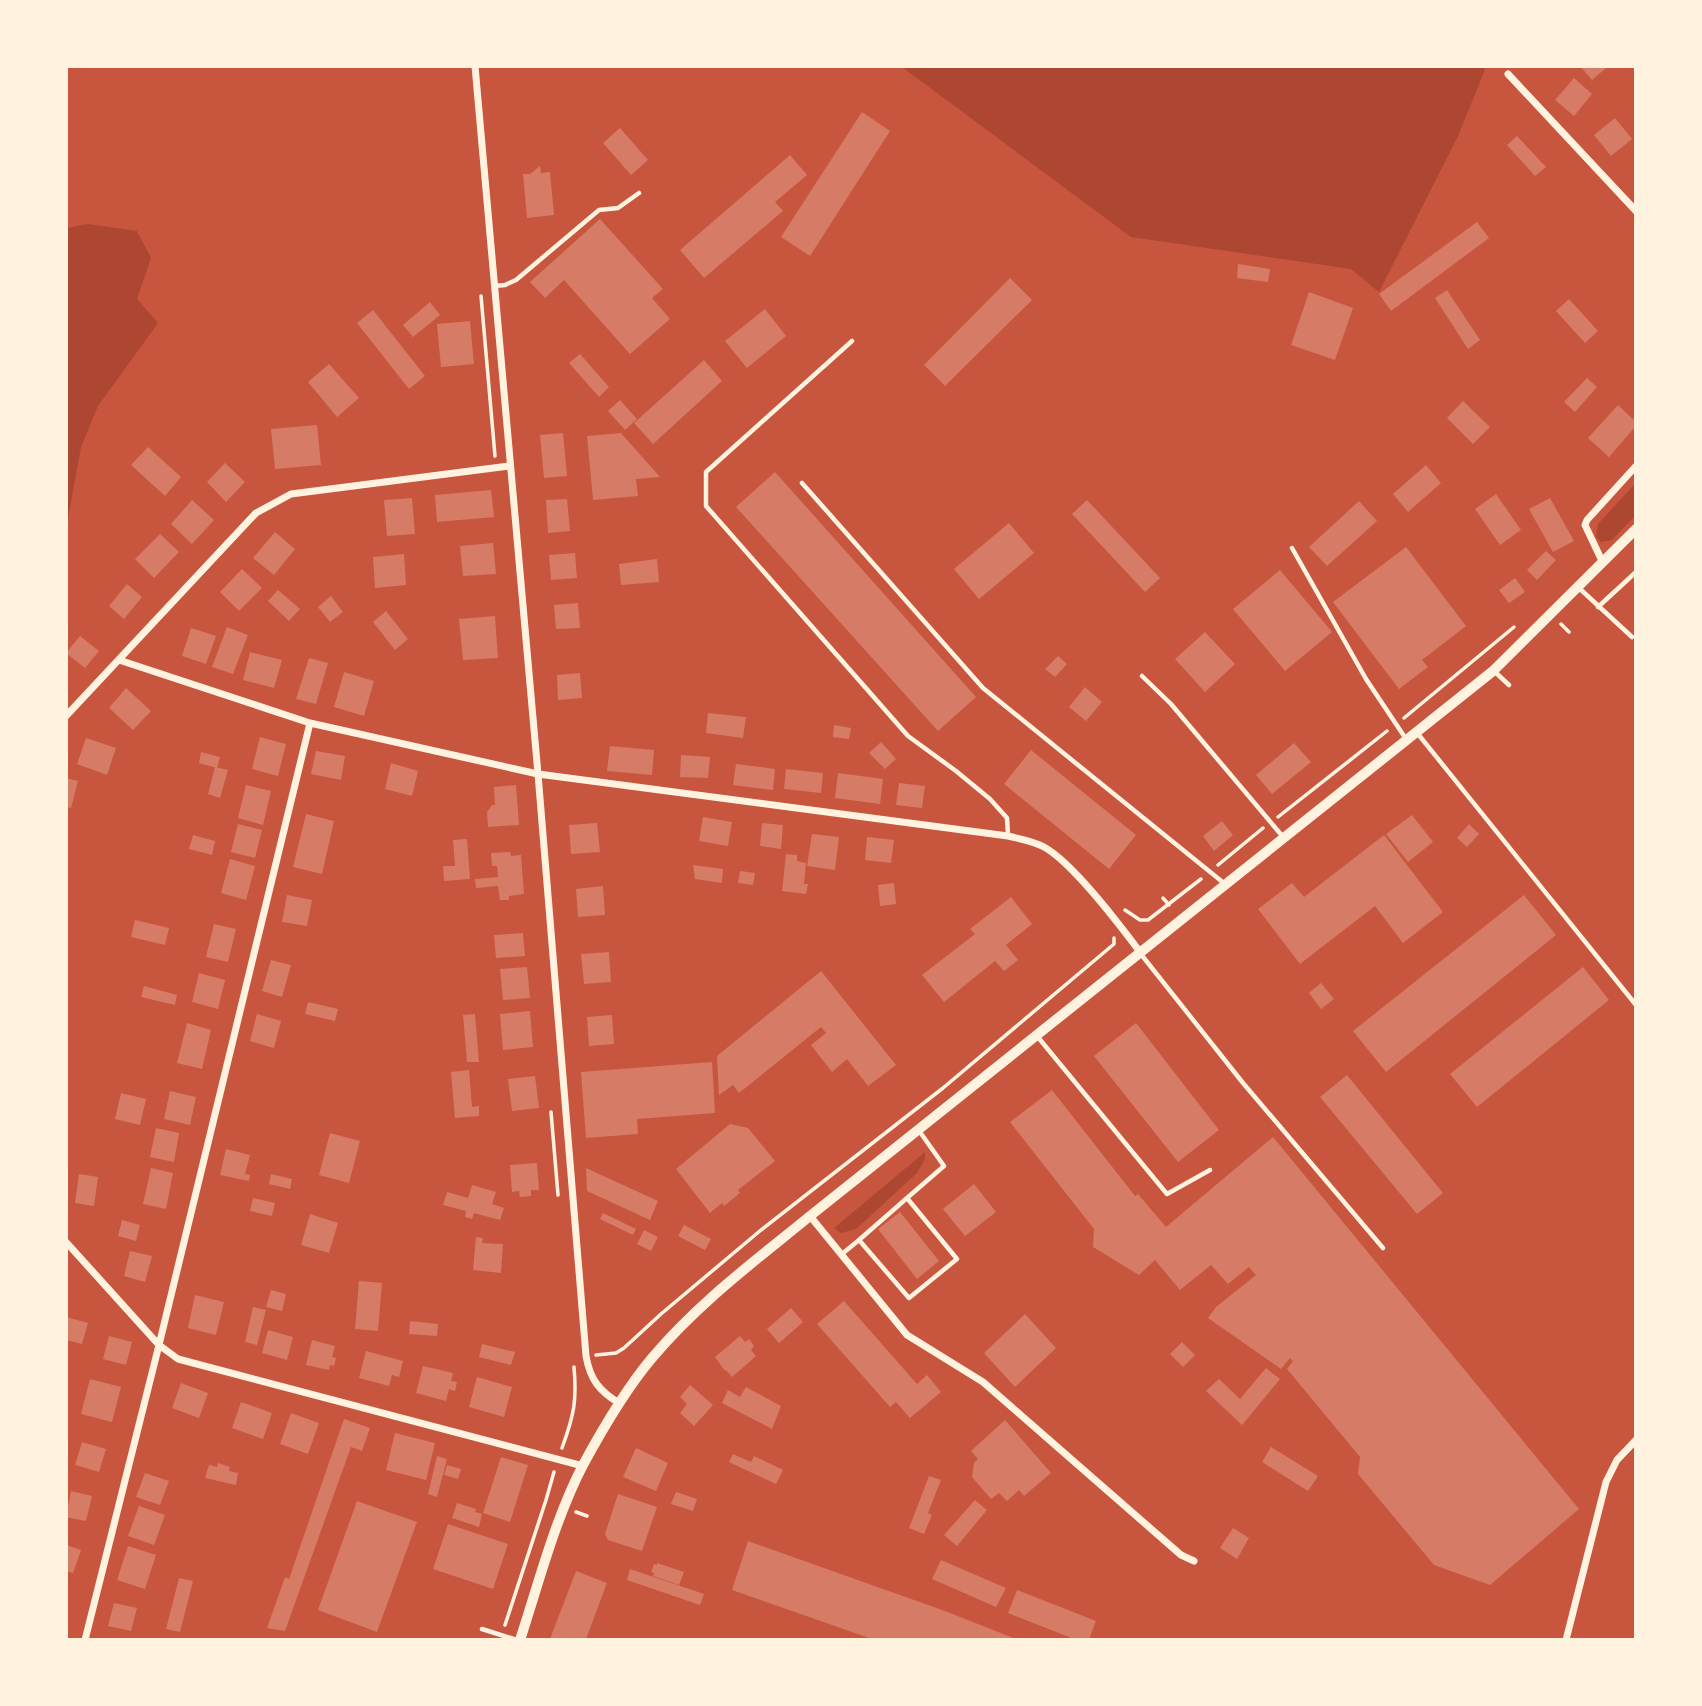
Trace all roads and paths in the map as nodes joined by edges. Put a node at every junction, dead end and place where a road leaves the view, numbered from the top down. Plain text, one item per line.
1 (475, 66) edge
2 (1508, 74) dead end
3 (639, 193) dead end
4 (1636, 211) edge
5 (494, 286) junction
6 (481, 296) dead end
7 (852, 341) dead end
8 (509, 466) junction
9 (1636, 466) edge
10 (496, 468) junction
11 (802, 483) dead end
12 (1636, 529) edge
13 (1292, 548) dead end
14 (1603, 563) junction
15 (1636, 572) edge
16 (1579, 588) junction
17 (1598, 607) junction
18 (1523, 619) dead end
19 (1632, 637) dead end
20 (119, 660) junction
21 (1493, 671) junction
22 (1142, 676) dead end
23 (1509, 685) dead end
24 (66, 716) edge
25 (310, 723) junction
26 (1395, 725) junction
27 (1417, 733) junction
28 (1407, 741) junction
29 (538, 774) junction
30 (1271, 822) junction
31 (1008, 836) junction
32 (1285, 839) junction
33 (1209, 872) junction
34 (1225, 885) junction
35 (1163, 898) dead end
36 (1169, 905) junction
37 (1114, 919) junction
38 (1140, 952) junction
39 (1636, 1005) edge
40 (1036, 1035) junction
41 (551, 1110) dead end
42 (918, 1130) junction
43 (1210, 1170) dead end
44 (907, 1198) junction
45 (559, 1202) dead end
46 (810, 1216) junction
47 (859, 1240) junction
48 (66, 1242) edge
49 (1383, 1248) dead end
50 (841, 1255) junction
51 (159, 1345) junction
52 (586, 1356) junction
53 (619, 1403) junction
54 (1636, 1440) edge
55 (558, 1459) junction
56 (583, 1466) junction
57 (546, 1500) dead end
58 (1194, 1561) dead end
59 (482, 1629) dead end
60 (85, 1640) edge
61 (519, 1640) edge
62 (1566, 1640) edge

1 - 5 street
2 - 4 street
3 - 5 lane
5 - 8 street
6 - 10 path
7 - 31 lane
8 - 10 street
8 - 29 street
9 - 14 street
10 - 20 street
11 - 33 lane
12 - 14 main road
13 - 26 lane
14 - 16 main road
15 - 17 lane
16 - 17 lane
16 - 21 main road
17 - 19 lane
18 - 26 path
20 - 24 street
20 - 25 street
21 - 23 lane
21 - 27 main road
22 - 30 lane
25 - 29 street
25 - 51 street
26 - 28 lane
26 - 30 path
27 - 28 main road
27 - 39 lane
28 - 32 main road
29 - 31 street
29 - 52 street
30 - 32 lane
30 - 33 path
31 - 37 street
32 - 34 main road
33 - 34 lane
33 - 36 path
34 - 38 main road
35 - 36 path
36 - 37 path
37 - 38 street
37 - 52 path
38 - 40 main road
38 - 49 lane
40 - 42 main road
40 - 43 lane
41 - 45 path
42 - 44 lane
42 - 46 main road
44 - 47 lane
44 - 47 lane
46 - 50 street
46 - 53 main road
47 - 50 lane
48 - 51 street
50 - 58 street
51 - 55 street
51 - 60 street
52 - 53 street
52 - 55 path
53 - 56 main road
54 - 62 street
55 - 56 street
55 - 57 path
56 - 61 main road
59 - 61 lane

